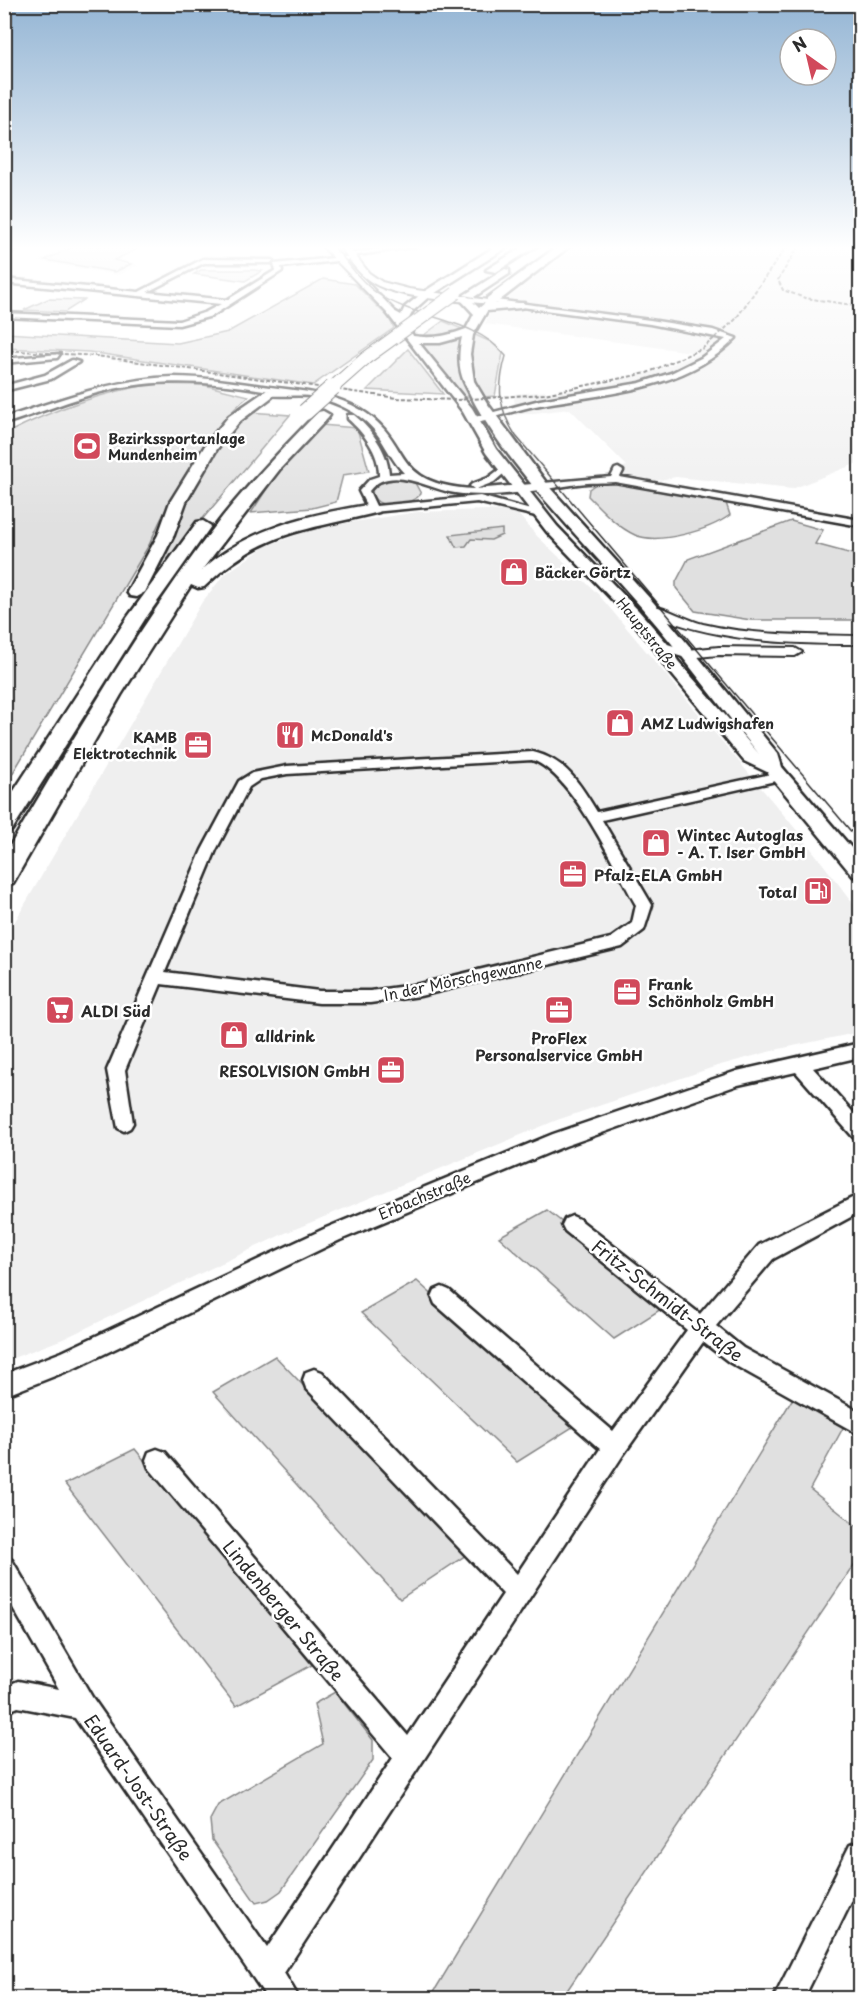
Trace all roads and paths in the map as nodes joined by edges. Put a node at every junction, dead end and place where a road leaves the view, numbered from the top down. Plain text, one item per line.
1 (395, 339) edge
2 (409, 339) edge
3 (410, 339) edge
4 (467, 339) edge
5 (730, 339) edge
6 (57, 356) dead end
7 (4, 362) edge
8 (75, 362) dead end
9 (15, 373) dead end
10 (31, 381) junction
11 (221, 382) junction
12 (4, 389) edge
13 (274, 392) junction
14 (480, 399) junction
15 (547, 402) junction
16 (489, 414) junction
17 (474, 420) junction
18 (4, 421) edge
19 (504, 469) junction
20 (412, 476) junction
21 (384, 477) junction
22 (238, 483) dead end
23 (426, 483) junction
24 (544, 489) junction
25 (463, 490) junction
26 (522, 491) junction
27 (476, 499) junction
28 (422, 504) junction
29 (374, 509) junction
30 (213, 512) dead end
31 (540, 514) junction
32 (861, 523) edge
33 (651, 609) junction
34 (155, 627) junction
35 (126, 633) junction
36 (763, 638) junction
37 (861, 640) edge
38 (674, 648) junction
39 (861, 653) edge
40 (776, 772) junction
41 (593, 817) junction
42 (4, 825) edge
43 (861, 871) edge
44 (4, 877) edge
45 (156, 977) junction
46 (861, 1050) edge
47 (800, 1063) junction
48 (124, 1123) dead end
49 (861, 1132) edge
50 (861, 1203) edge
51 (572, 1225) dead end
52 (442, 1297) dead end
53 (702, 1327) junction
54 (314, 1380) dead end
55 (4, 1385) edge
56 (861, 1424) edge
57 (615, 1447) junction
58 (157, 1460) dead end
59 (4, 1568) edge
60 (519, 1593) junction
61 (4, 1700) edge
62 (83, 1706) junction
63 (411, 1759) junction
64 (858, 1868) edge
65 (267, 1973) junction
66 (284, 1998) edge
67 (789, 1998) edge

1 - 22 highway, bridge
2 - 34 highway
3 - 17 main road, Hauptstraße
4 - 14 main road, Hauptstraße
5 - 15 street
6 - 7 street
8 - 10 street
9 - 10 street
10 - 12 street
11 - 13 street
11 - 13 street
11 - 18 street
13 - 20 street
13 - 21 street
13 - 35 highway
14 - 15 street
14 - 16 main road, Hauptstraße
15 - 16 street
16 - 17 street
16 - 24 main road, Hauptstraße
17 - 19 main road, Hauptstraße
19 - 25 street
19 - 26 main road, Hauptstraße
20 - 21 street
20 - 23 street
21 - 29 street
23 - 25 street
23 - 28 street
24 - 26 street
24 - 32 street
24 - 33 main road, Hauptstraße
25 - 26 street
26 - 27 street
26 - 31 main road, Hauptstraße
27 - 28 street
27 - 31 street
28 - 29 street
29 - 34 highway
30 - 35 highway
31 - 38 main road, Hauptstraße
33 - 36 street
33 - 38 main road, Hauptstraße
34 - 44 highway
35 - 42 highway
36 - 37 street
36 - 38 street
38 - 39 street
38 - 40 main road, Hauptstraße
38 - 40 main road, Hauptstraße
40 - 41 street
40 - 43 main road, Hauptstraße
41 - 45 street, In der Mörschgewanne
41 - 45 street, In der Mörschgewanne
45 - 48 street, In der Mörschgewanne
46 - 47 street, Erbachstraße
47 - 49 street
47 - 55 street, Erbachstraße
50 - 53 street
51 - 53 street, Fritz-Schmidt-Straße
52 - 57 street
53 - 56 street, Fritz-Schmidt-Straße
53 - 57 street
54 - 60 street
57 - 60 street
58 - 63 street, Lindenberger Straße
59 - 62 street, Eduard-Jost-Straße
60 - 63 street
61 - 62 street
62 - 65 street, Eduard-Jost-Straße
63 - 65 street
64 - 67 street
65 - 66 street, Eduard-Jost-Straße

